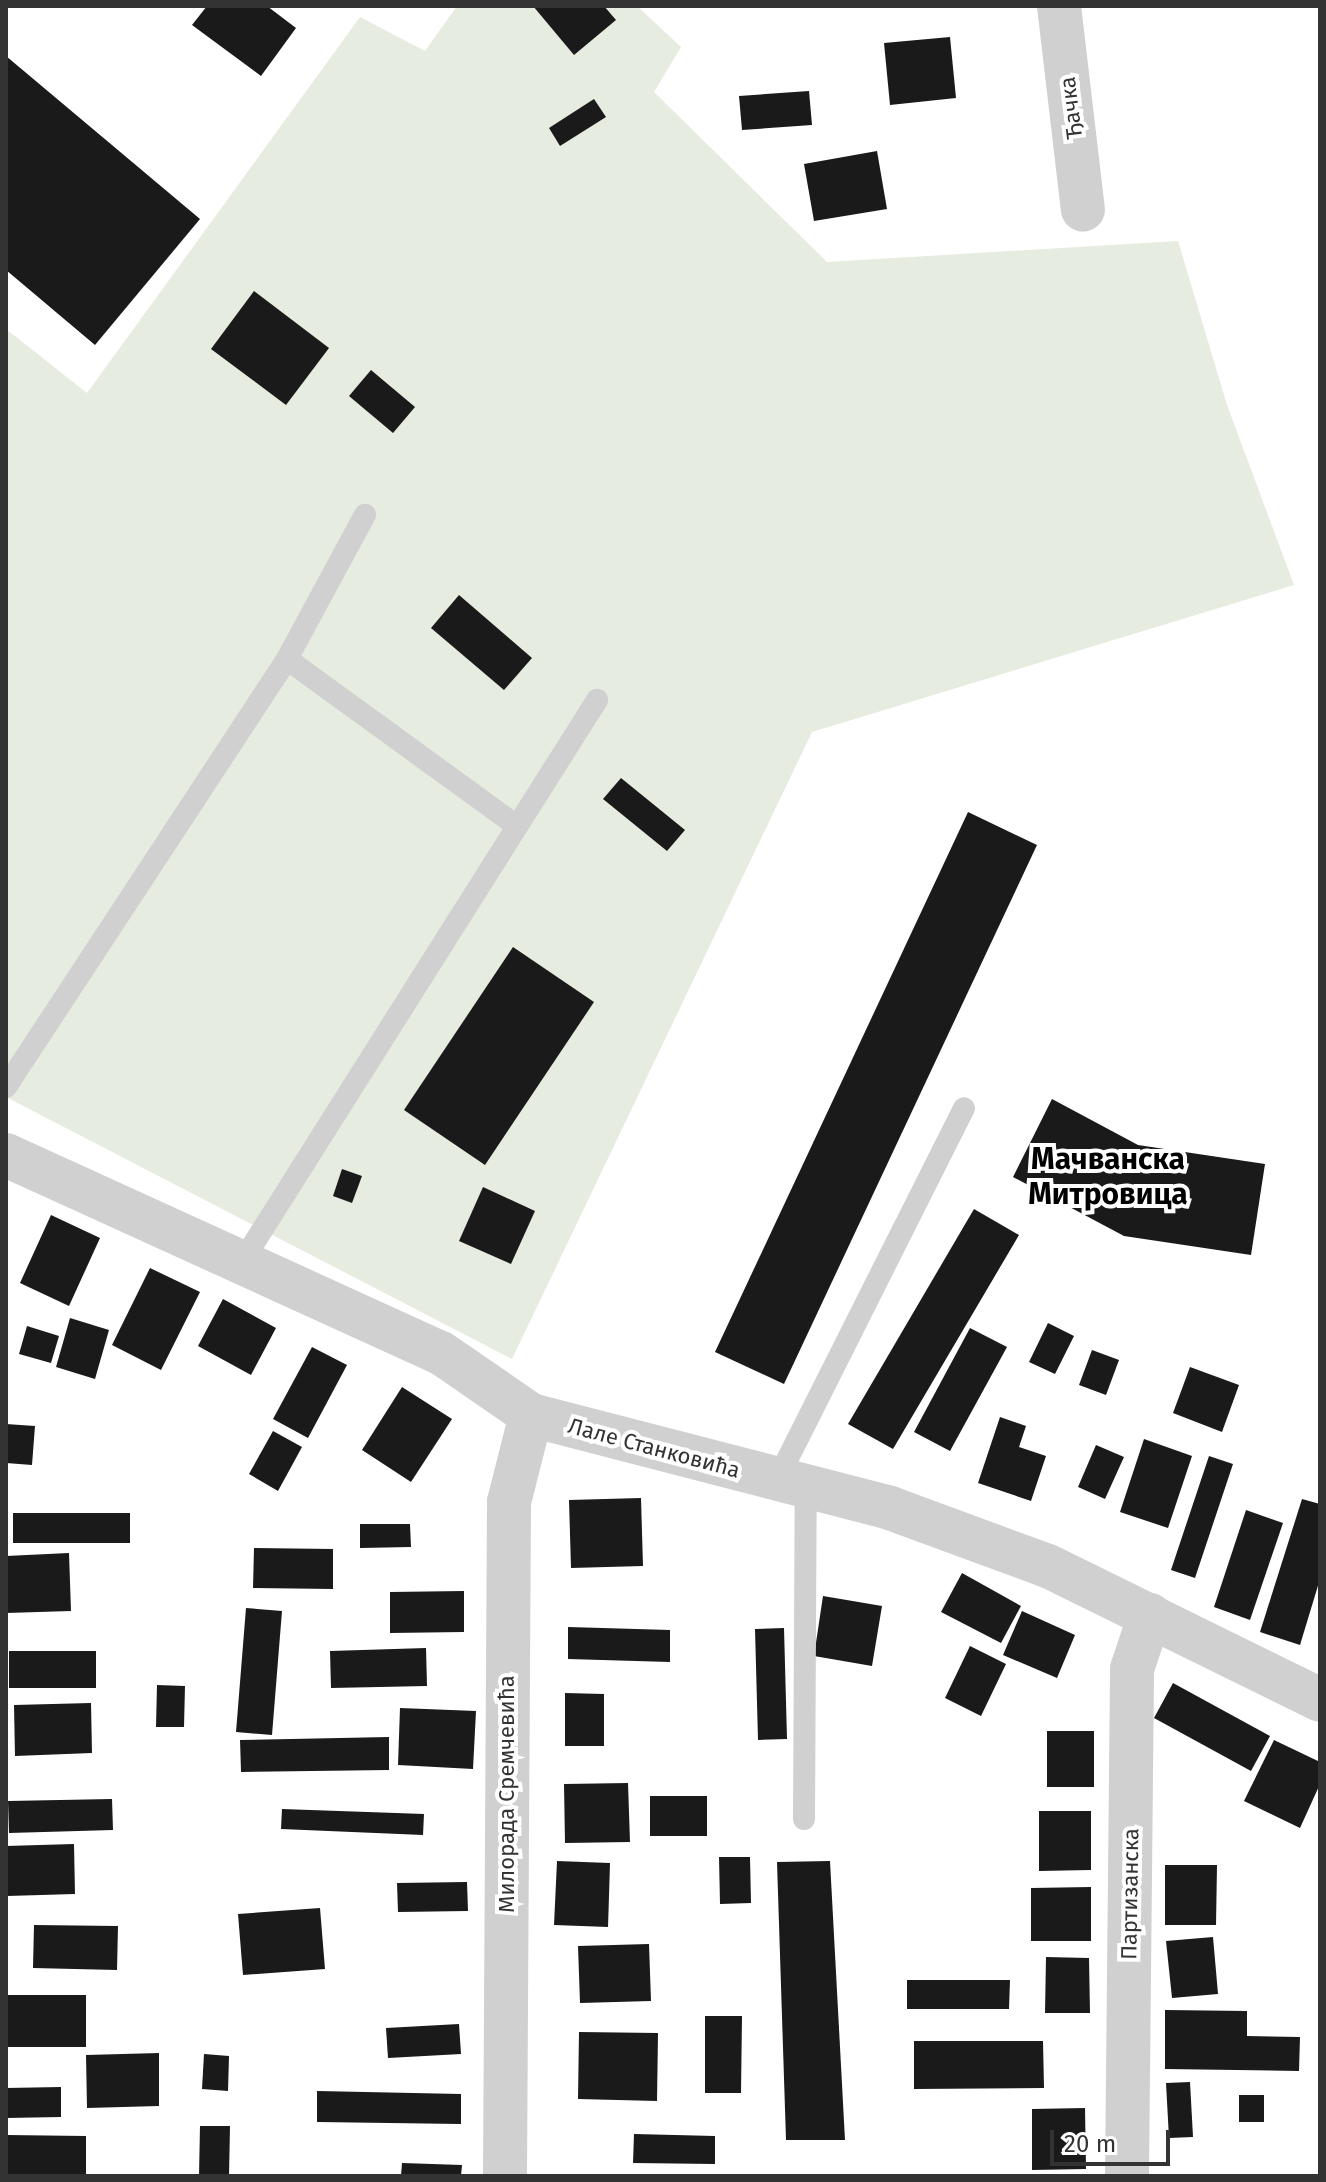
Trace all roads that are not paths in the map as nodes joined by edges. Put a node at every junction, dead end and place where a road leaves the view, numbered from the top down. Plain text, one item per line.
1 (1059, 6) edge
2 (1083, 210) dead end
3 (365, 515) dead end
4 (287, 659) junction
5 (597, 700) dead end
6 (517, 826) junction
7 (6, 1087) edge
8 (964, 1108) dead end
9 (6, 1155) edge
10 (242, 1262) junction
11 (531, 1415) junction
12 (792, 1484) junction
13 (1150, 1615) junction
14 (1320, 1700) edge
15 (804, 1819) dead end
16 (505, 2176) edge
17 (1127, 2176) edge

1 - 2 street, Ђачка
3 - 4 lane
4 - 6 lane
4 - 7 lane
5 - 6 lane
6 - 10 lane
8 - 12 lane
9 - 10 street, Лале Станковића
10 - 11 street, Лале Станковића
11 - 12 street, Лале Станковића
11 - 16 street, Милорада Сремчевића
12 - 13 street, Лале Станковића
12 - 15 lane
13 - 14 street, Лале Станковића
13 - 17 street, Партизанска

